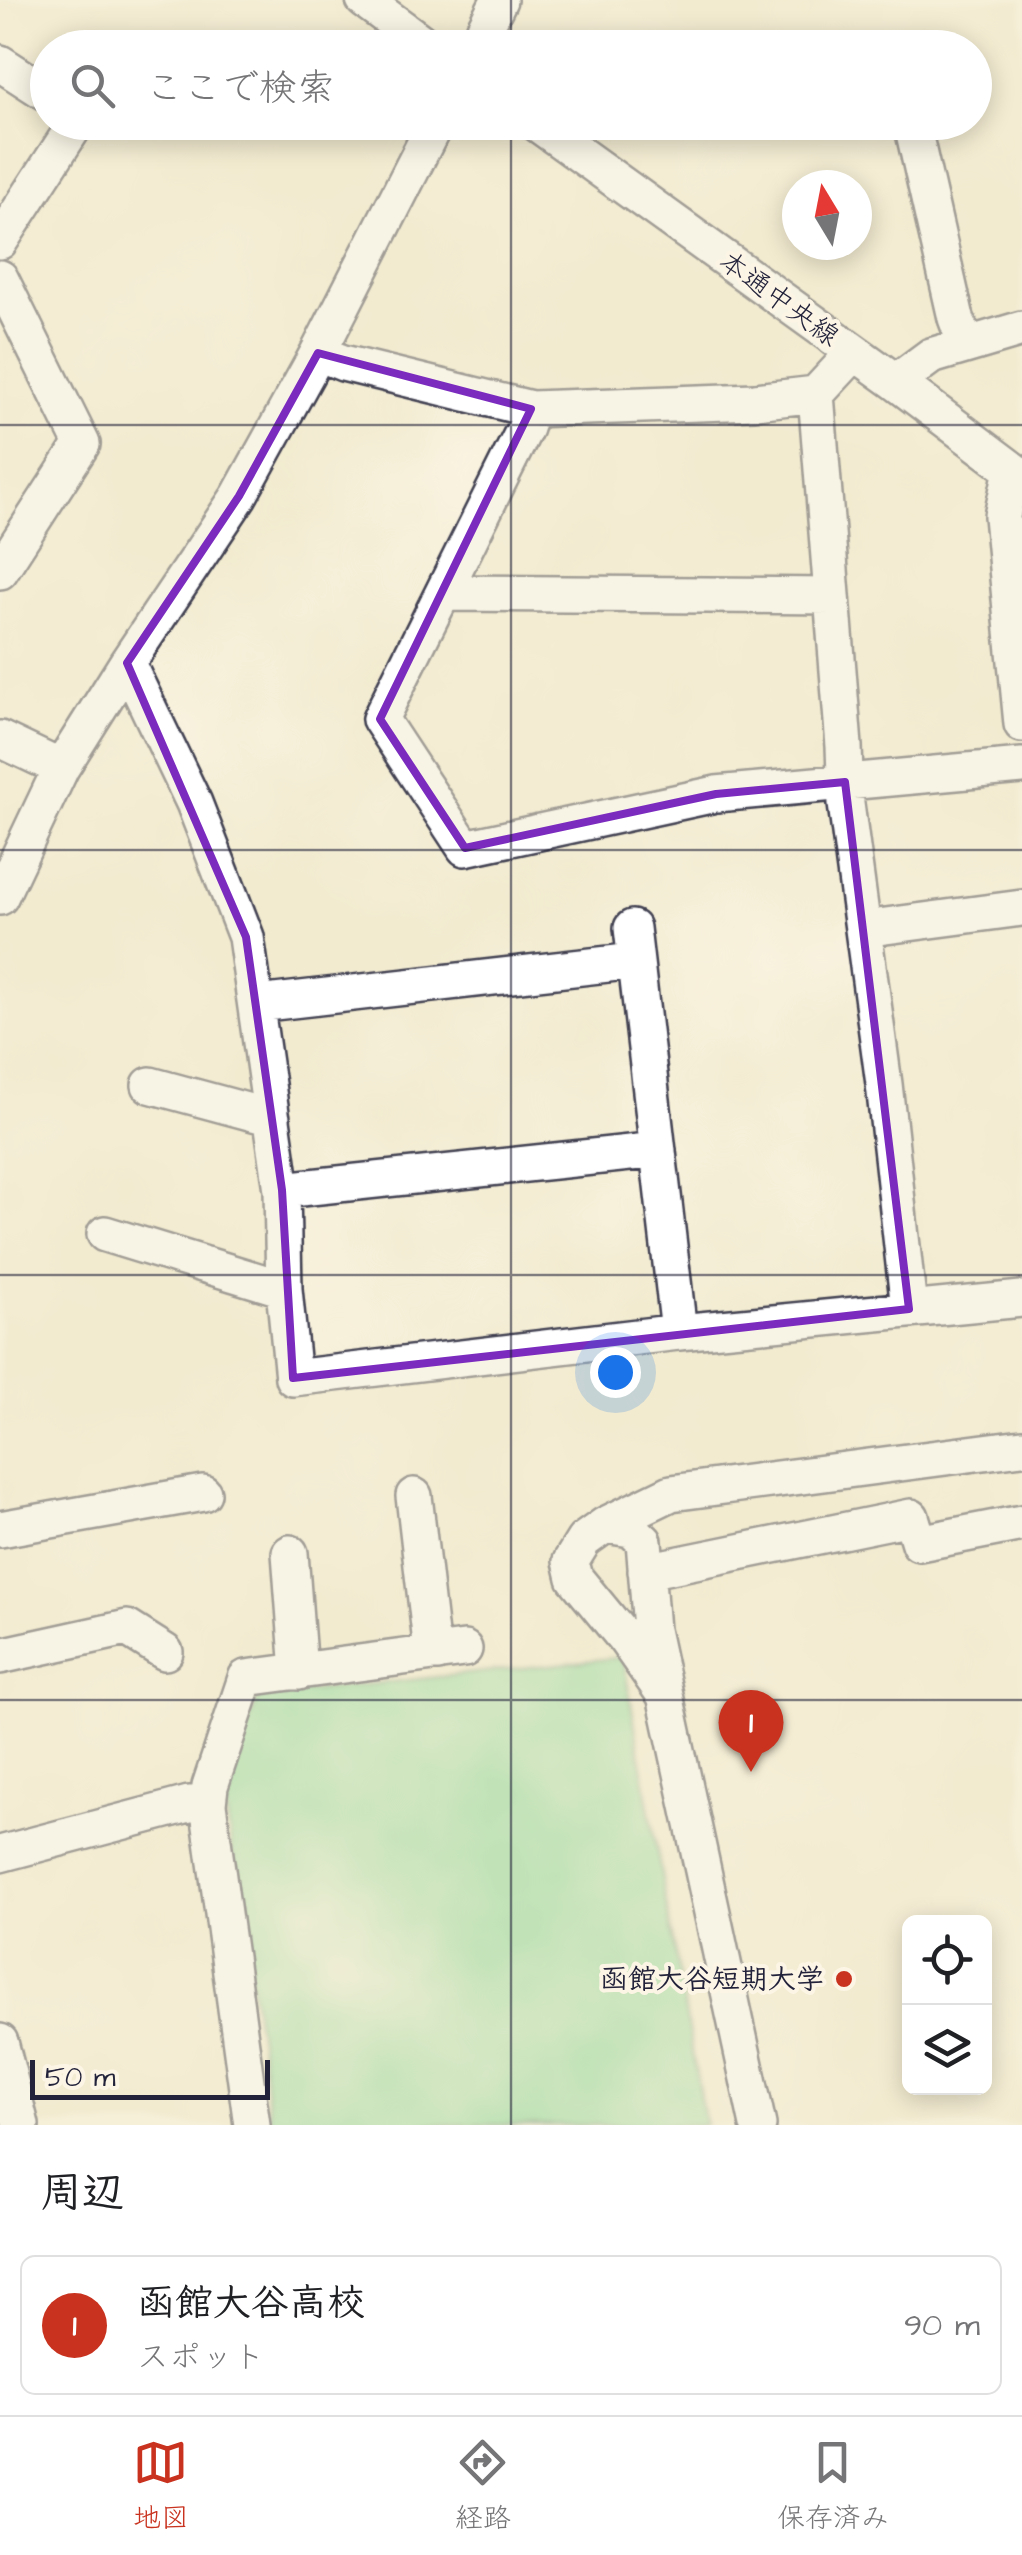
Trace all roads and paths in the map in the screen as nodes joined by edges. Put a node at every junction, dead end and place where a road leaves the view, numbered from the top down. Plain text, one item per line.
1 (364, 0) edge
2 (499, 0) edge
3 (405, 30) edge
4 (484, 30) edge
5 (0, 63) edge
6 (30, 82) edge
7 (65, 140) edge
8 (427, 140) edge
9 (560, 140) edge
10 (916, 140) edge
11 (0, 242) edge
12 (0, 278) edge
13 (1022, 329) edge
14 (966, 345) junction
15 (318, 353) junction
16 (854, 353) junction
17 (896, 382) junction
18 (816, 394) junction
19 (532, 408) junction
20 (1017, 473) edge
21 (0, 571) edge
22 (444, 593) junction
23 (832, 596) junction
24 (127, 662) junction
25 (1022, 724) edge
26 (0, 739) edge
27 (1022, 766) edge
28 (61, 768) junction
29 (845, 782) junction
30 (0, 897) edge
31 (1022, 908) edge
32 (863, 928) junction
33 (256, 1004) junction
34 (150, 1085) dead end
35 (272, 1118) junction
36 (658, 1150) junction
37 (282, 1190) junction
38 (106, 1234) dead end
39 (284, 1289) junction
40 (1022, 1300) edge
41 (909, 1309) junction
42 (679, 1332) junction
43 (1022, 1447) edge
44 (203, 1493) dead end
45 (414, 1496) dead end
46 (1022, 1523) edge
47 (606, 1525) junction
48 (0, 1529) edge
49 (290, 1553) dead end
50 (646, 1571) junction
51 (165, 1652) dead end
52 (0, 1656) edge
53 (300, 1672) junction
54 (664, 1694) junction
55 (208, 1804) junction
56 (0, 1854) edge
57 (0, 2046) edge
58 (22, 2125) edge
59 (252, 2125) edge
60 (758, 2125) edge

1 - 3 street
2 - 4 street
5 - 6 street
7 - 11 street
8 - 15 street
9 - 16 street, 本通中央線
10 - 14 street
12 - 21 street
13 - 14 street
14 - 17 street
15 - 19 street
15 - 24 street
16 - 17 street, 本通中央線
16 - 18 street
17 - 20 street, 本通中央線
18 - 19 street
18 - 23 street
19 - 22 street
20 - 25 street
22 - 23 street
22 - 29 street
23 - 29 street
24 - 28 street
24 - 33 street
26 - 28 street
27 - 29 street
28 - 30 street
29 - 32 street
31 - 32 street
32 - 41 street
33 - 35 street
33 - 36 street
34 - 35 street
35 - 37 street
36 - 37 street
36 - 42 street
37 - 39 street
38 - 39 street
39 - 42 street
40 - 41 street
41 - 42 street
43 - 47 street
44 - 48 street
45 - 53 street
46 - 50 street
47 - 50 street
47 - 54 street
49 - 53 street
50 - 54 street
51 - 52 street
53 - 55 street
54 - 60 street
55 - 56 street
55 - 59 street
57 - 58 street

